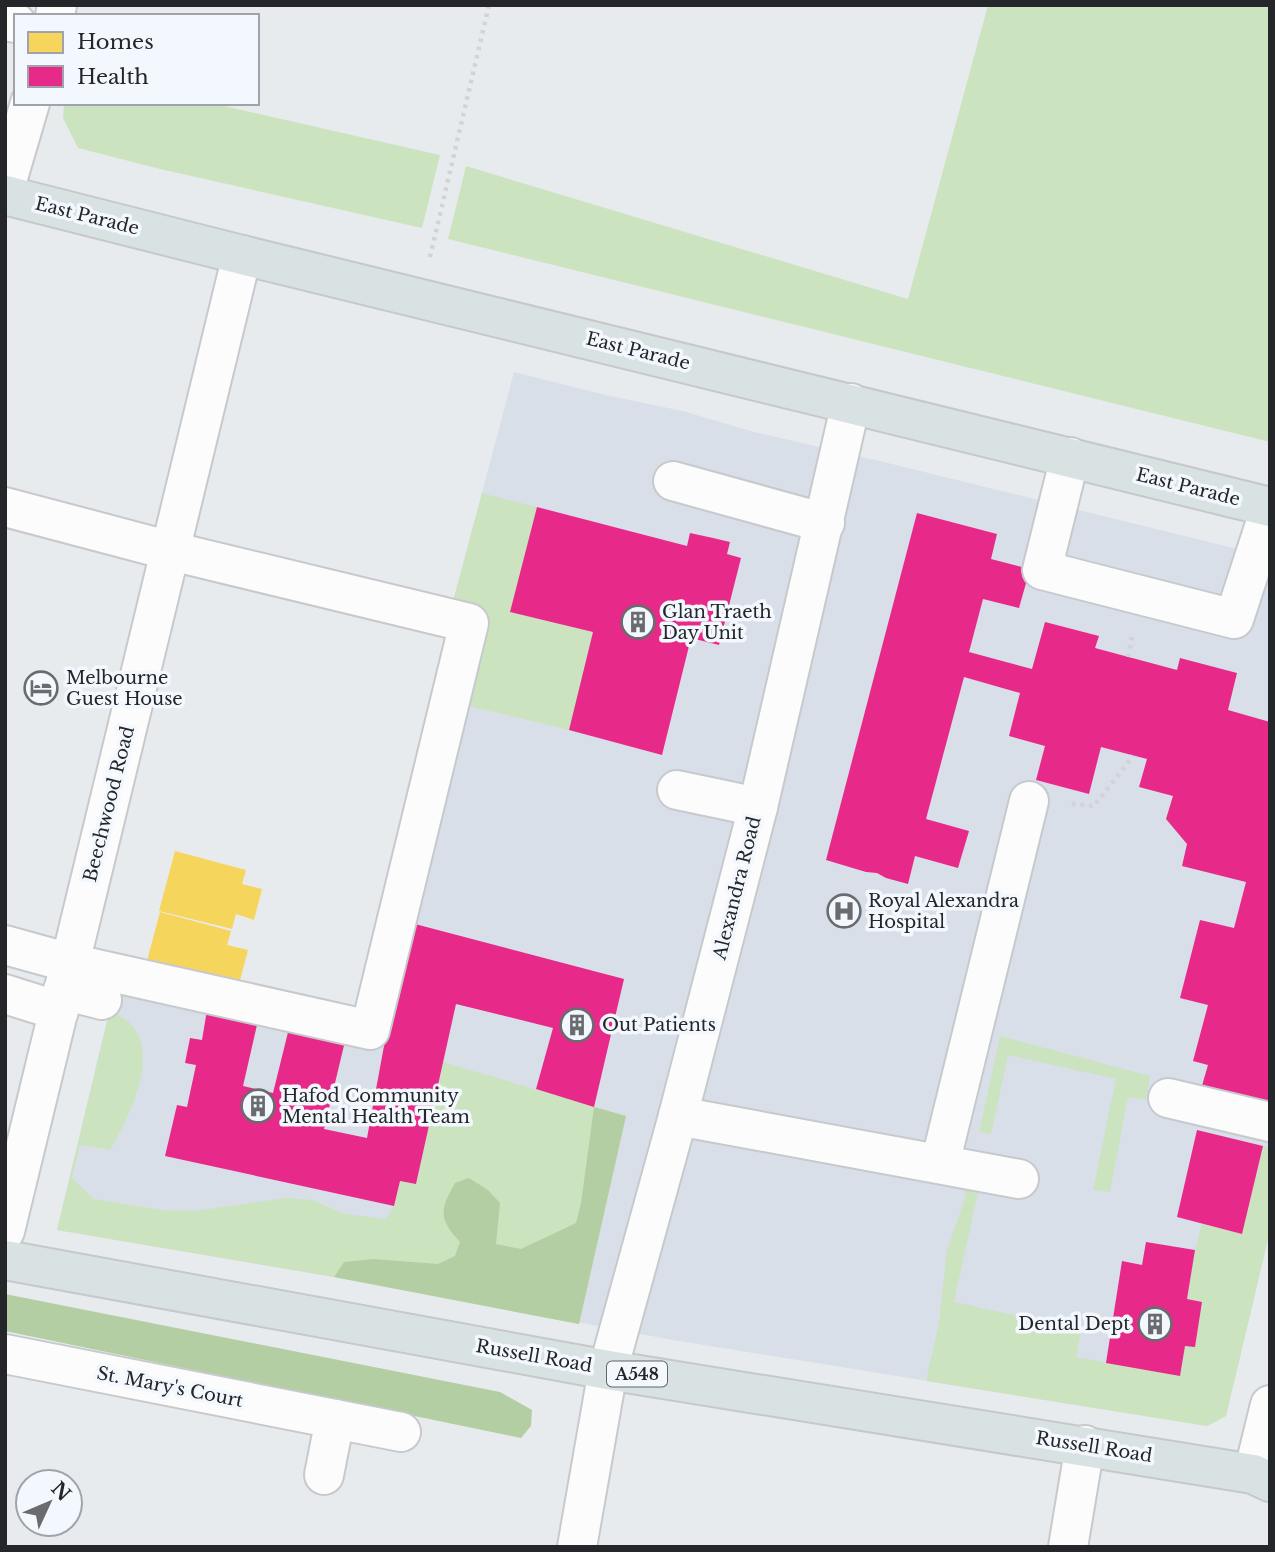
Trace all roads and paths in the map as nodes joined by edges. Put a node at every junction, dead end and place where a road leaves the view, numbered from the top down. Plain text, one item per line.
1 (489, 5) edge
2 (29, 105) edge
3 (5, 188) edge
4 (5, 195) edge
5 (242, 256) junction
6 (421, 298) junction
7 (851, 403) junction
8 (1070, 457) junction
9 (673, 481) dead end
10 (5, 507) edge
11 (1270, 508) edge
12 (825, 523) junction
13 (171, 551) junction
14 (1133, 756) dead end
15 (677, 790) dead end
16 (1029, 800) joint
17 (758, 807) junction
18 (5, 945) edge
19 (64, 988) junction
20 (5, 994) edge
21 (102, 1000) dead end
22 (1168, 1098) dead end
23 (678, 1116) junction
24 (1270, 1122) edge
25 (940, 1164) junction
26 (1019, 1179) dead end
27 (5, 1231) edge
28 (5, 1260) edge
29 (5, 1354) edge
30 (608, 1370) junction
31 (1270, 1405) edge
32 (335, 1419) junction
33 (401, 1432) dead end
34 (1085, 1445) junction
35 (324, 1475) dead end
36 (1262, 1478) edge
37 (577, 1547) edge
38 (1068, 1547) edge

1 - 6 path
2 - 3 street
4 - 5 main road, East Parade
5 - 6 main road, East Parade
5 - 13 street, Beechwood Road
6 - 7 main road, East Parade
7 - 8 main road, East Parade
7 - 12 street, Alexandra Road
8 - 11 main road, East Parade
8 - 11 street
9 - 12 street
10 - 13 street
12 - 17 street, Alexandra Road
13 - 19 street, Beechwood Road
13 - 19 street
14 - 16 path
15 - 17 street
16 - 25 street
17 - 23 street, Alexandra Road
18 - 19 street
19 - 20 street
19 - 21 street
19 - 27 street, Beechwood Road
22 - 24 street
23 - 25 street
23 - 30 street, Alexandra Road
25 - 26 street
28 - 30 main road, Russell Road / A548
29 - 32 street, St. Mary's Court
30 - 34 main road, Russell Road / A548
30 - 37 street, Alexandra Road
31 - 36 street
32 - 33 street, St. Mary's Court
32 - 35 street
34 - 36 main road, Russell Road / A548
34 - 38 street

